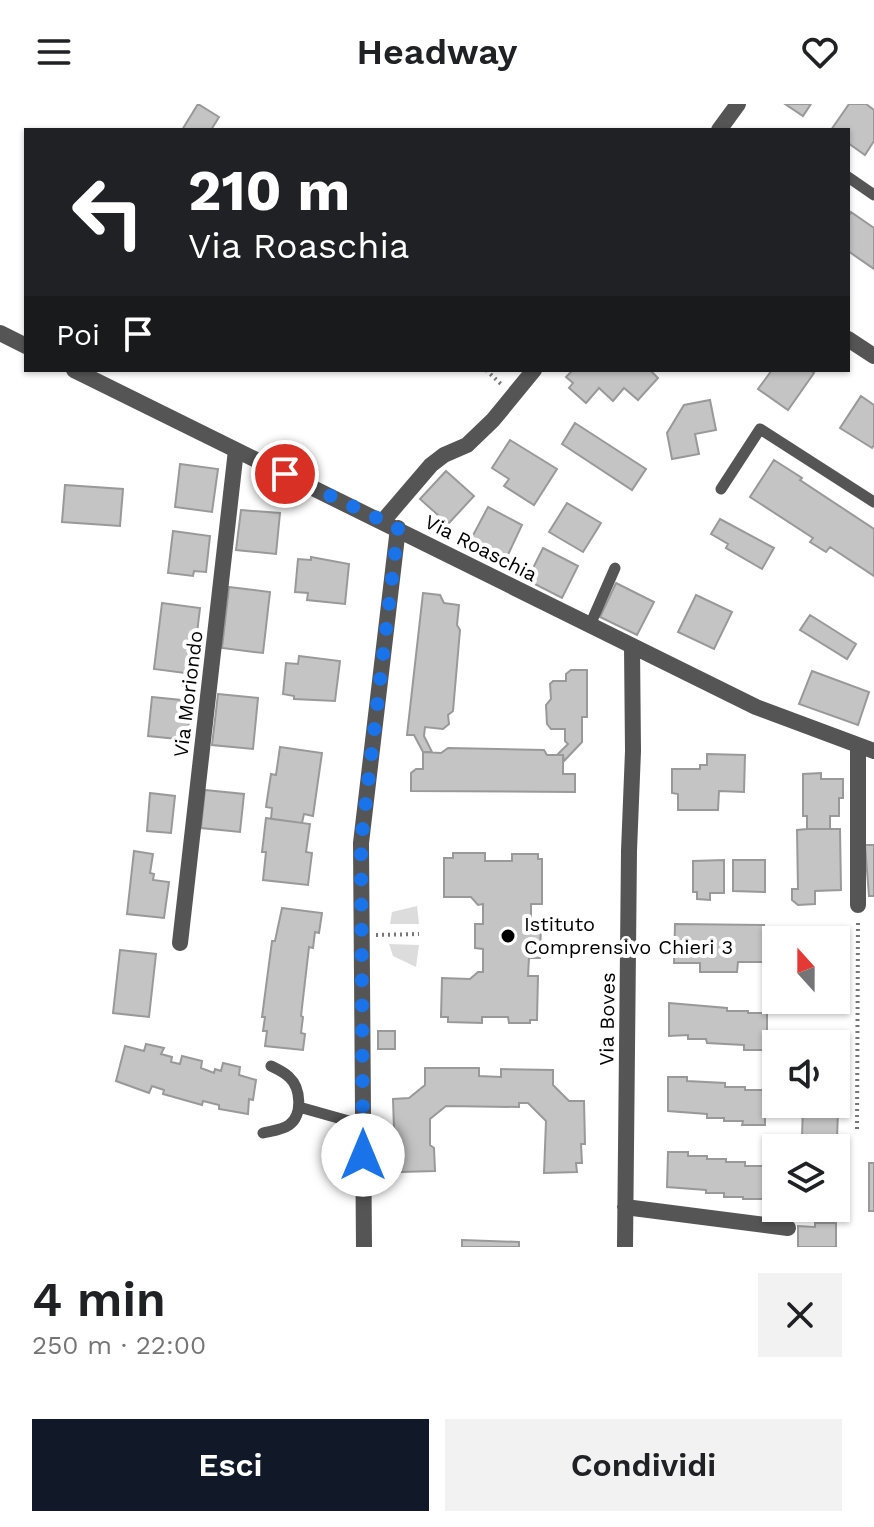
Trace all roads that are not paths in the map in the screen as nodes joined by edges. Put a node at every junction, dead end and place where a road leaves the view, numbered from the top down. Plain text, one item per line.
1 (738, 104) edge
2 (720, 128) edge
3 (850, 178) edge
4 (874, 195) edge
5 (0, 333) edge
6 (850, 340) edge
7 (24, 345) edge
8 (874, 356) edge
9 (78, 372) edge
10 (532, 372) edge
11 (236, 450) junction
12 (721, 489) dead end
13 (874, 502) edge
14 (390, 524) junction
15 (615, 568) dead end
16 (590, 625) junction
17 (632, 647) junction
18 (866, 749) edge
19 (858, 905) road end
20 (180, 943) dead end
21 (271, 1066) dead end
22 (299, 1107) junction
23 (363, 1125) junction
24 (263, 1133) dead end
25 (625, 1207) junction
26 (788, 1228) dead end
27 (364, 1247) edge
28 (625, 1247) edge

1 - 2 street
3 - 4 lane
5 - 7 street
6 - 8 street
9 - 11 street, Via Roaschia
10 - 14 street
11 - 14 street, Via Roaschia
11 - 20 street, Via Moriondo
12 - 13 lane
14 - 16 street, Via Roaschia
14 - 23 street
15 - 16 lane
16 - 17 street, Via Roaschia
17 - 18 street, Via Roaschia
17 - 25 street, Via Boves
18 - 19 street
21 - 22 lane
22 - 23 lane
22 - 24 lane
23 - 27 street
25 - 26 street
25 - 28 street, Via Boves

